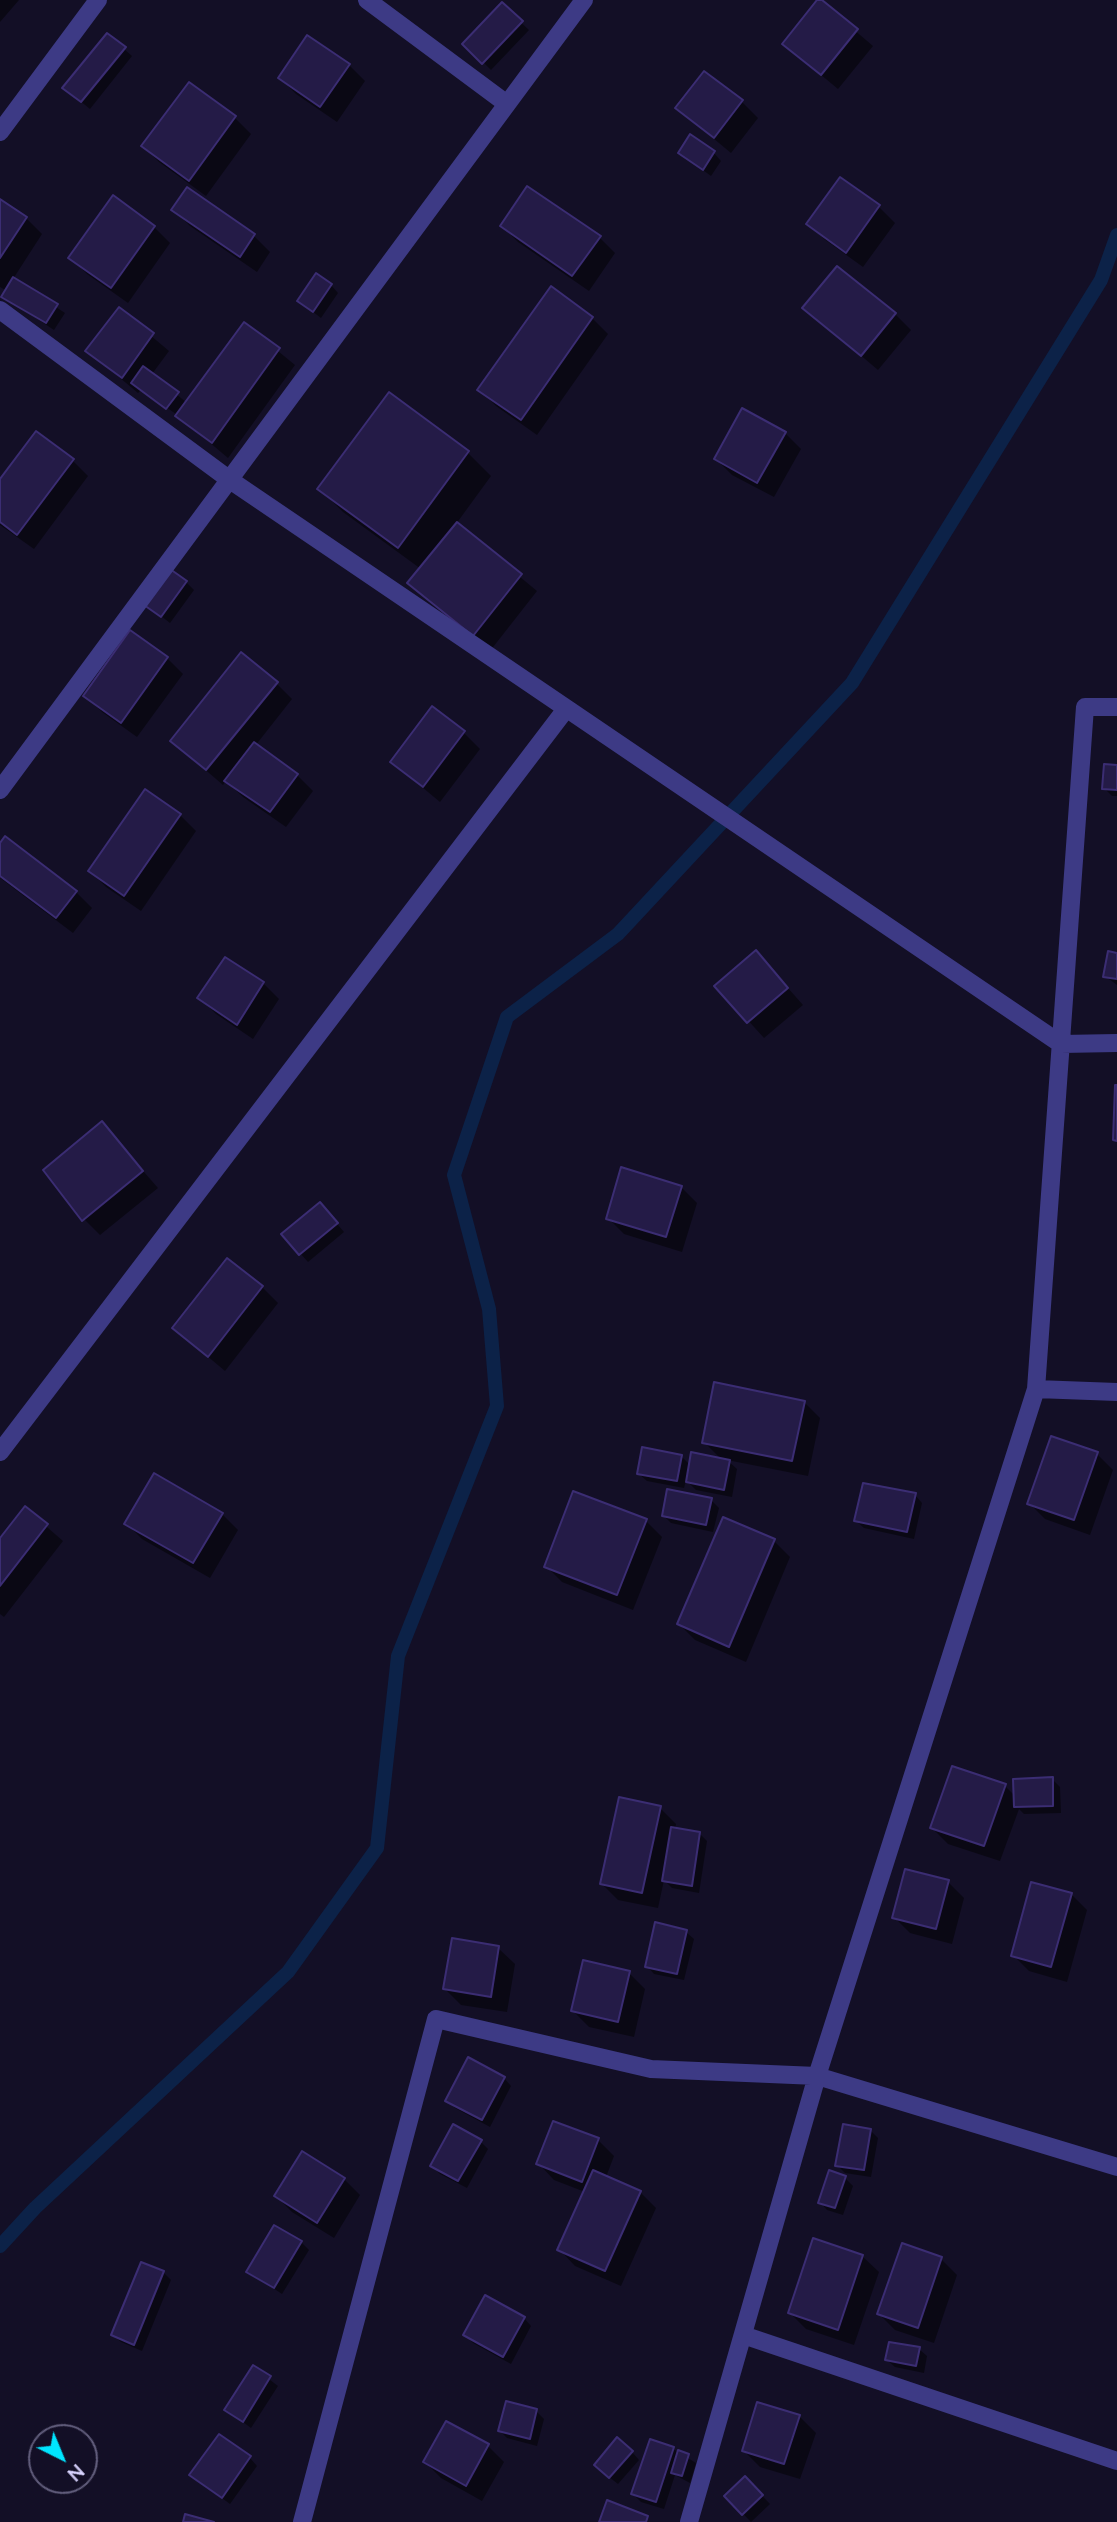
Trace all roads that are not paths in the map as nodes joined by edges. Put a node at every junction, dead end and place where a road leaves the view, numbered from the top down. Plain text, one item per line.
1 (98, 0) edge
2 (367, 0) edge
3 (584, 0) edge
4 (507, 104) junction
5 (0, 132) edge
6 (0, 310) edge
7 (230, 480) junction
8 (1117, 707) edge
9 (566, 709) junction
10 (0, 790) edge
11 (1117, 1043) edge
12 (1061, 1044) junction
13 (1036, 1390) junction
14 (1117, 1392) edge
15 (0, 1452) edge
16 (817, 2076) junction
17 (1117, 2167) edge
18 (743, 2335) junction
19 (1117, 2462) edge
20 (302, 2522) edge
21 (689, 2522) edge

1 - 5 street
2 - 4 street
3 - 4 street
4 - 7 street
6 - 7 street
7 - 9 street
7 - 10 street
8 - 12 street
9 - 12 street
9 - 15 street
11 - 12 street
12 - 13 street
13 - 14 street
13 - 16 street
16 - 17 street
16 - 18 street
16 - 20 street
18 - 19 street
18 - 21 street

